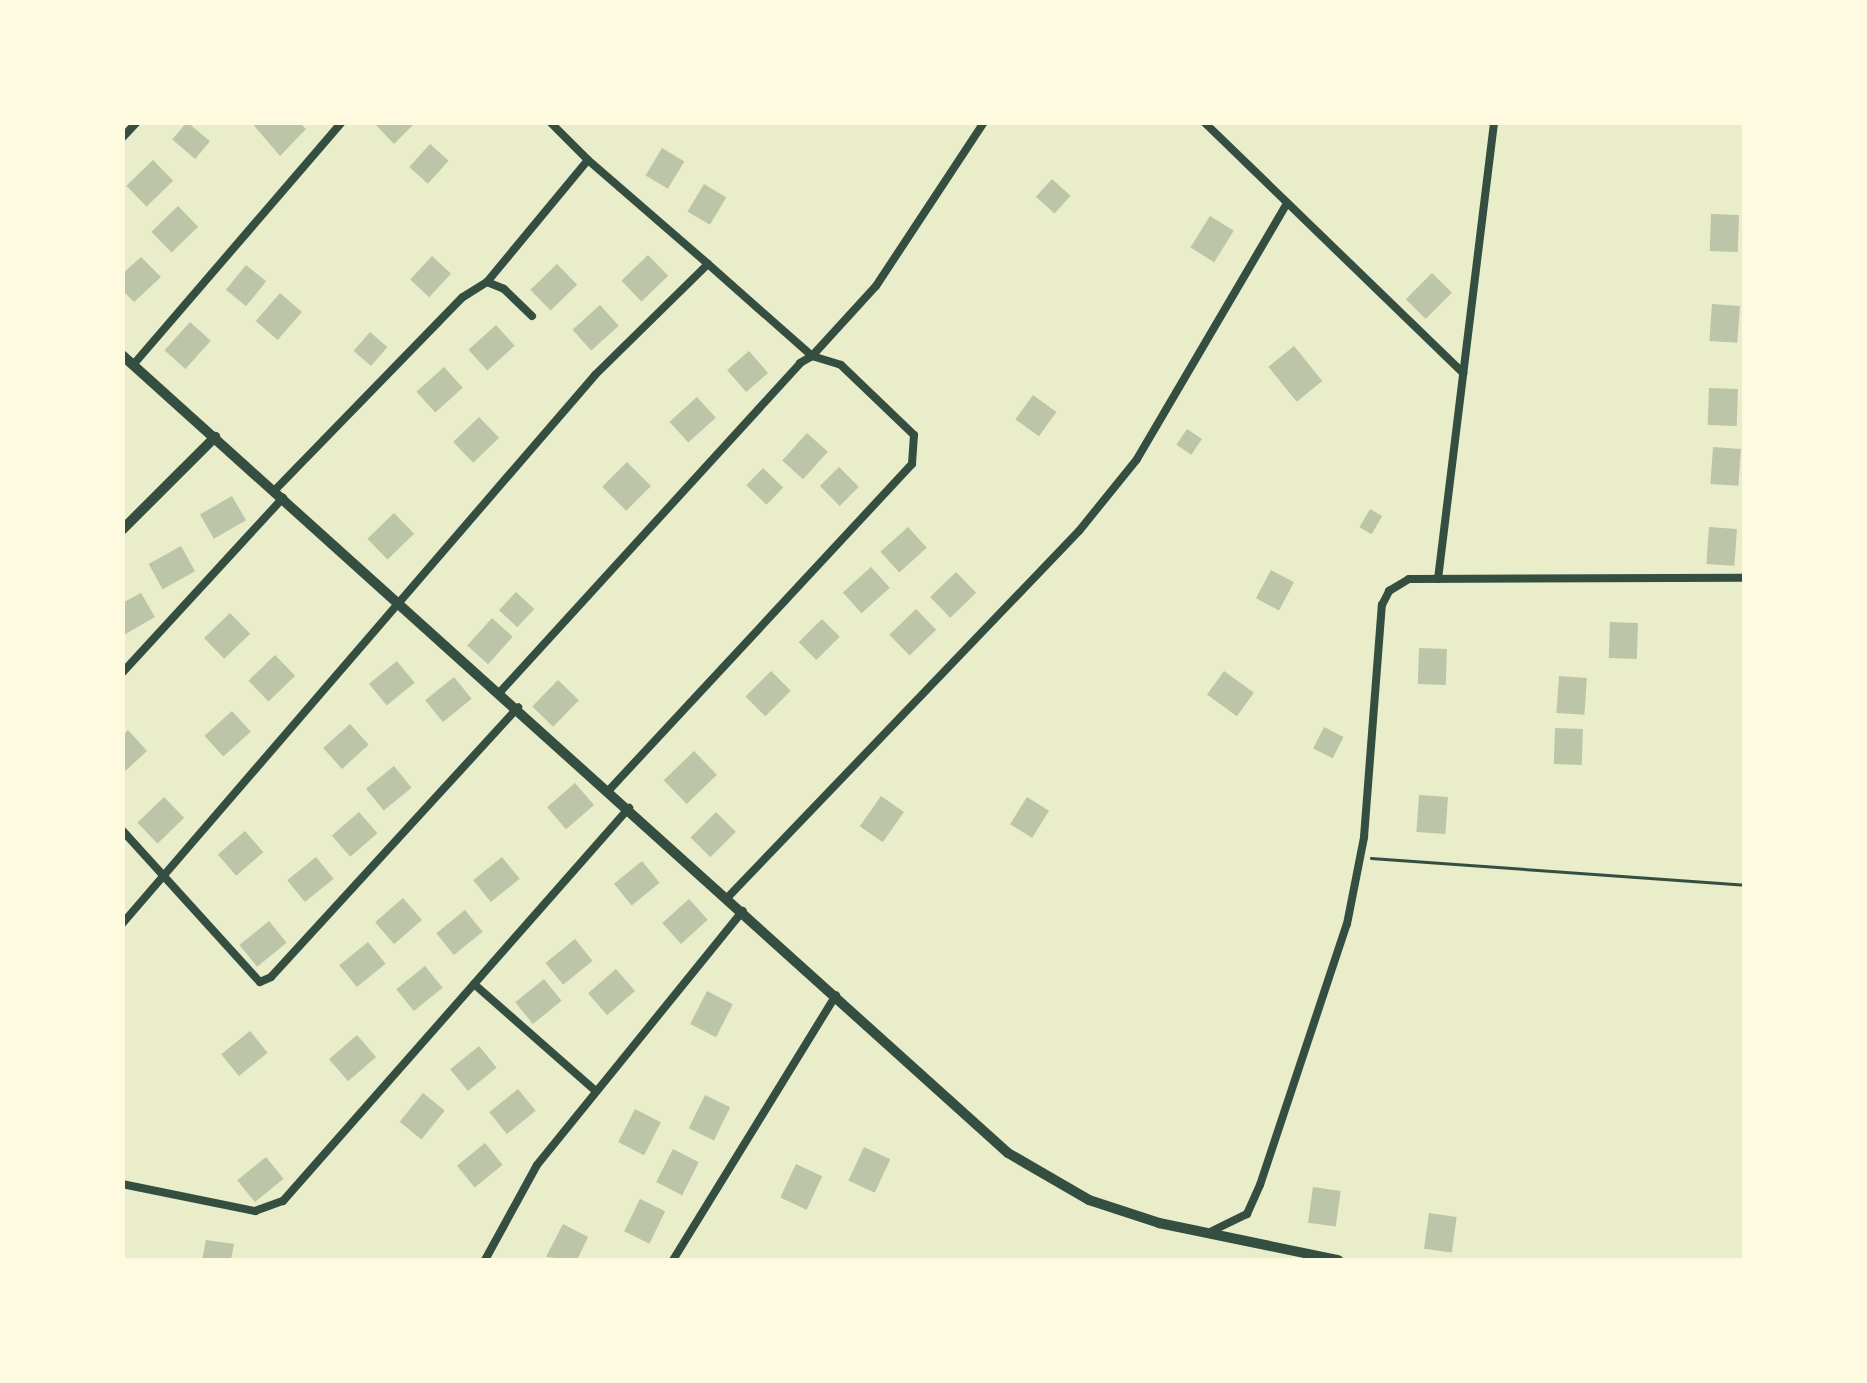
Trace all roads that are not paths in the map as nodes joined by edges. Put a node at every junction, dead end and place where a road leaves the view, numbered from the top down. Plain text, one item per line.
1 (138, 122) edge
2 (342, 122) edge
3 (550, 122) edge
4 (984, 122) edge
5 (1204, 122) edge
6 (1494, 122) edge
7 (122, 138) edge
8 (588, 160) junction
9 (1287, 203) junction
10 (708, 264) junction
11 (487, 282) junction
12 (532, 316) dead end
13 (122, 355) edge
14 (812, 356) junction
15 (134, 365) junction
16 (1463, 373) junction
17 (215, 437) junction
18 (279, 494) junction
19 (122, 530) edge
20 (1744, 578) edge
21 (1438, 579) junction
22 (397, 598) junction
23 (122, 673) edge
24 (501, 691) junction
25 (518, 707) junction
26 (609, 790) junction
27 (629, 808) junction
28 (122, 830) edge
29 (163, 878) junction
30 (728, 897) junction
31 (743, 911) junction
32 (122, 924) edge
33 (474, 984) junction
34 (836, 995) junction
35 (596, 1091) junction
36 (122, 1184) edge
37 (1202, 1232) junction
38 (485, 1260) edge
39 (673, 1260) edge
40 (1338, 1260) edge

1 - 7 street
2 - 15 street
3 - 8 street
4 - 14 street
5 - 9 street
6 - 16 street
8 - 10 street
8 - 11 street
9 - 16 street
9 - 30 street
10 - 14 street
10 - 22 street
11 - 12 street
11 - 18 street
13 - 15 street
14 - 24 street
14 - 26 street
15 - 17 street
16 - 21 street
17 - 18 street
17 - 19 street
18 - 22 street
18 - 23 street
20 - 21 street
21 - 37 street
22 - 24 street
22 - 29 street
24 - 25 street
25 - 26 street
25 - 29 street
26 - 27 street
27 - 30 street
27 - 33 street
28 - 29 street
29 - 32 street
30 - 31 street
31 - 34 street
31 - 35 street
33 - 35 street
33 - 36 street
34 - 37 street
34 - 39 street
35 - 38 street
37 - 40 street

